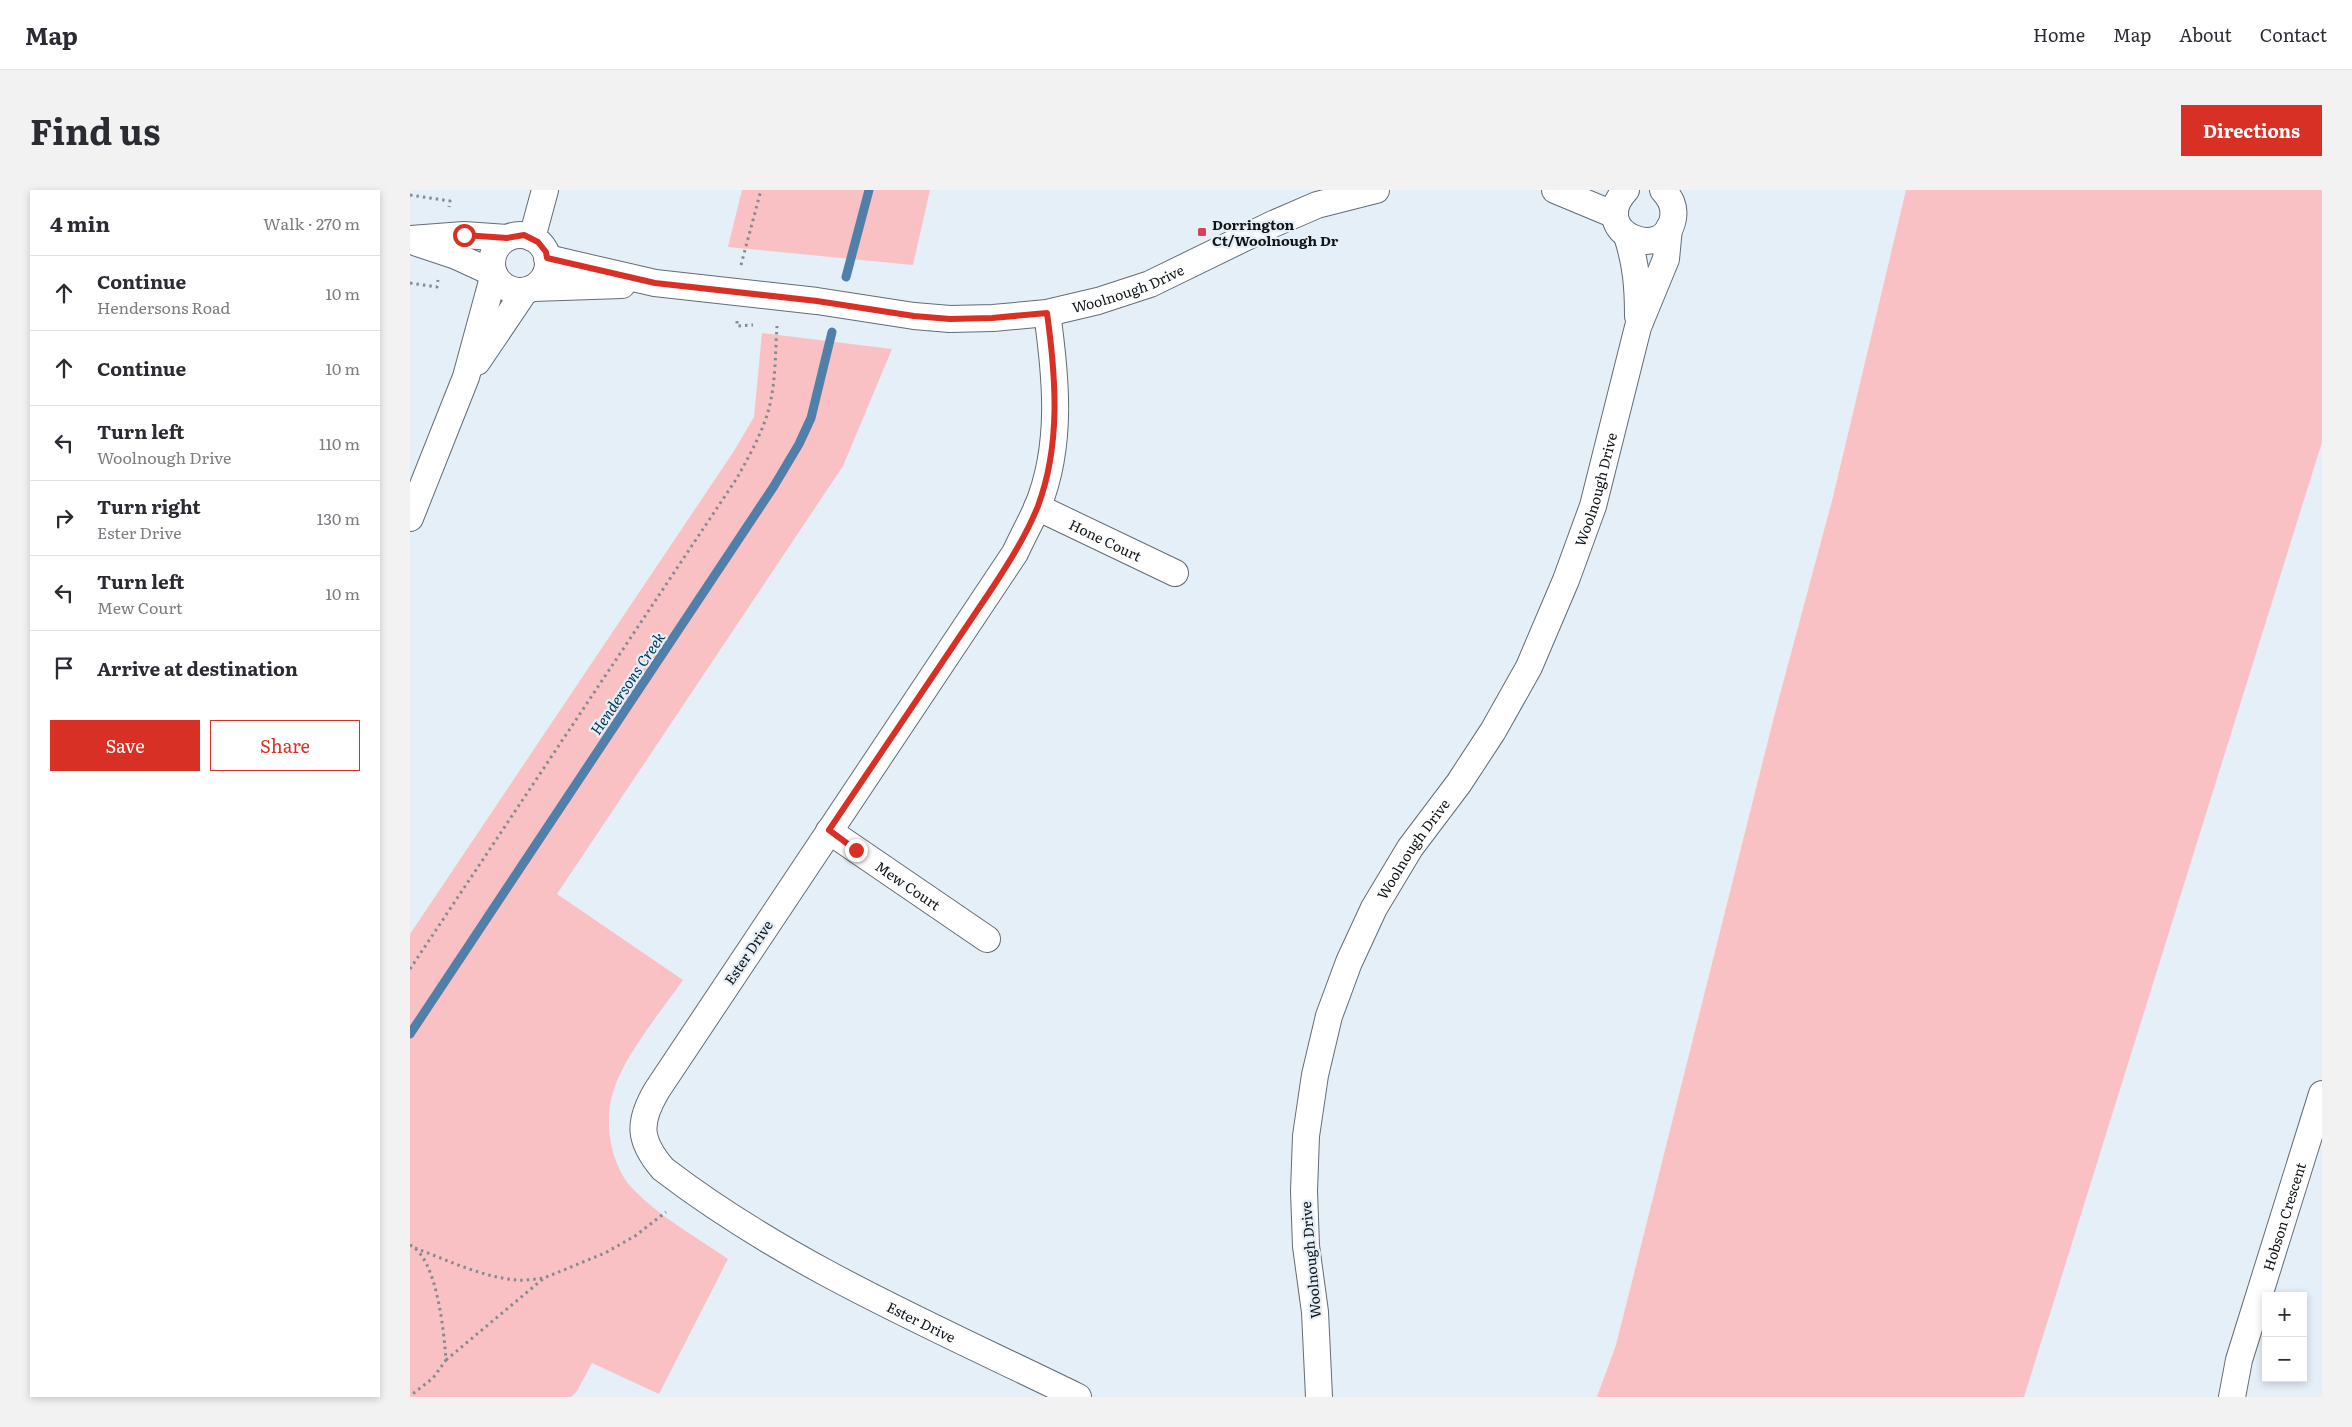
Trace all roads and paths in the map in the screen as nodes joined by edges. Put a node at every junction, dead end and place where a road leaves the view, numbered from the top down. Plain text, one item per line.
1 (545, 190) edge
2 (761, 190) edge
3 (1555, 190) edge
4 (1626, 190) edge
5 (1364, 191) edge
6 (1670, 203) edge
7 (1621, 226) junction
8 (507, 238) junction
9 (410, 240) edge
10 (540, 248) junction
11 (742, 255) dead end
12 (493, 274) junction
13 (655, 283) junction
14 (529, 289) junction
15 (1047, 313) junction
16 (777, 324) dead end
17 (1638, 327) junction
18 (466, 377) junction
19 (1037, 507) junction
20 (410, 518) edge
21 (1175, 573) dead end
22 (829, 830) junction
23 (987, 939) dead end
24 (410, 968) edge
25 (2322, 1094) edge
26 (666, 1212) dead end
27 (410, 1245) edge
28 (415, 1248) junction
29 (544, 1278) junction
30 (446, 1360) junction
31 (410, 1396) edge
32 (1078, 1397) edge
33 (1319, 1397) edge
34 (2232, 1397) edge

1 - 10 street
2 - 11 path
3 - 7 street
4 - 7 street
5 - 15 street, Woolnough Drive
6 - 7 street
6 - 17 street, Woolnough Drive
7 - 17 street, Woolnough Drive
8 - 9 street
8 - 10 street
8 - 12 street
9 - 12 street
10 - 13 street, Woolnough Drive
10 - 14 street
12 - 14 street
12 - 18 street
13 - 14 street, Woolnough Drive
13 - 15 street, Woolnough Drive
14 - 18 street
15 - 19 street, Ester Drive
16 - 24 path
17 - 33 street, Woolnough Drive
18 - 20 street
19 - 21 street, Hone Court
19 - 22 street, Ester Drive
22 - 23 street, Mew Court
22 - 32 street, Ester Drive
25 - 34 street, Hobson Crescent
26 - 29 path
27 - 28 path
28 - 29 path
28 - 30 path
29 - 30 path
30 - 31 path

